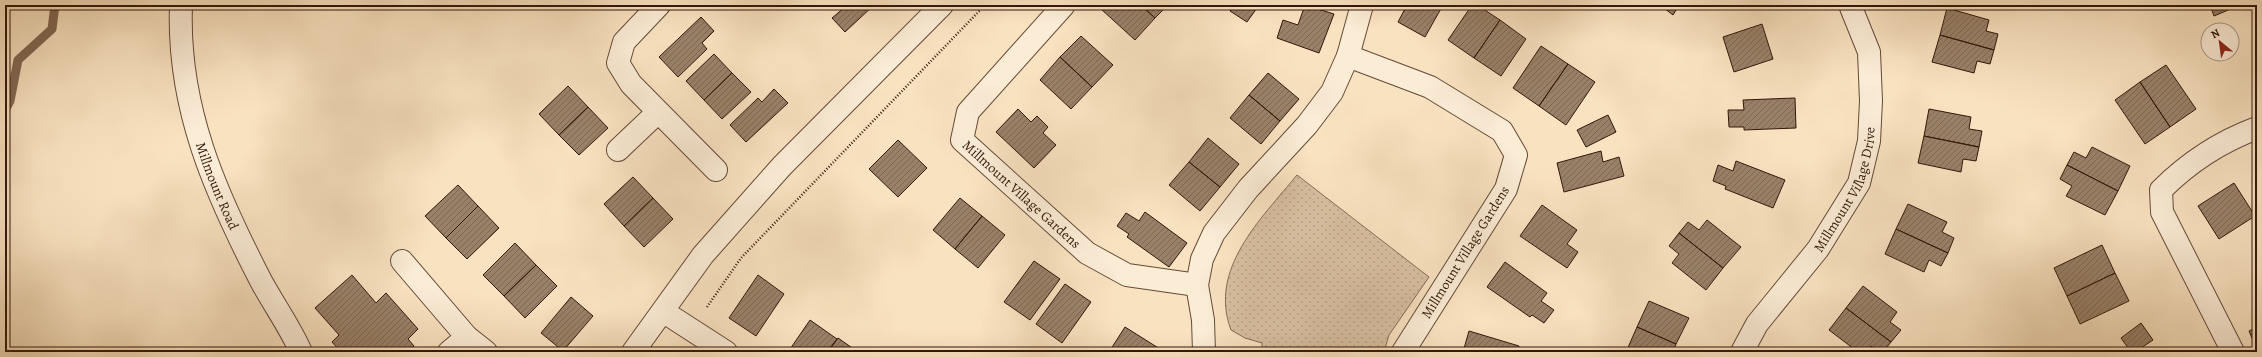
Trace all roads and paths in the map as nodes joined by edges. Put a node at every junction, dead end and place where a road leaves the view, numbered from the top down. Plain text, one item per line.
1 (181, 5) edge
2 (659, 5) edge
3 (942, 5) edge
4 (985, 5) edge
5 (1064, 5) edge
6 (1362, 5) edge
7 (1850, 5) edge
8 (1348, 56) junction
9 (658, 112) junction
10 (2257, 128) edge
11 (618, 150) dead end
12 (716, 170) dead end
13 (402, 260) dead end
14 (1197, 285) junction
15 (717, 294) dead end
16 (664, 312) junction
17 (467, 337) junction
18 (301, 352) edge
19 (449, 352) edge
20 (486, 352) edge
21 (633, 352) edge
22 (726, 352) edge
23 (1204, 352) edge
24 (1403, 352) edge
25 (1742, 352) edge
26 (2233, 352) edge

1 - 18 street, Millmount Road
2 - 9 street
3 - 16 street
4 - 15 path
5 - 14 street, Millmount Village Gardens
6 - 8 street
7 - 25 street, Millmount Village Drive
8 - 14 street
8 - 24 street, Millmount Village Gardens
9 - 11 street
9 - 12 street
10 - 26 street
13 - 17 street
14 - 23 street
16 - 21 street
16 - 22 street
17 - 19 street
17 - 20 street

